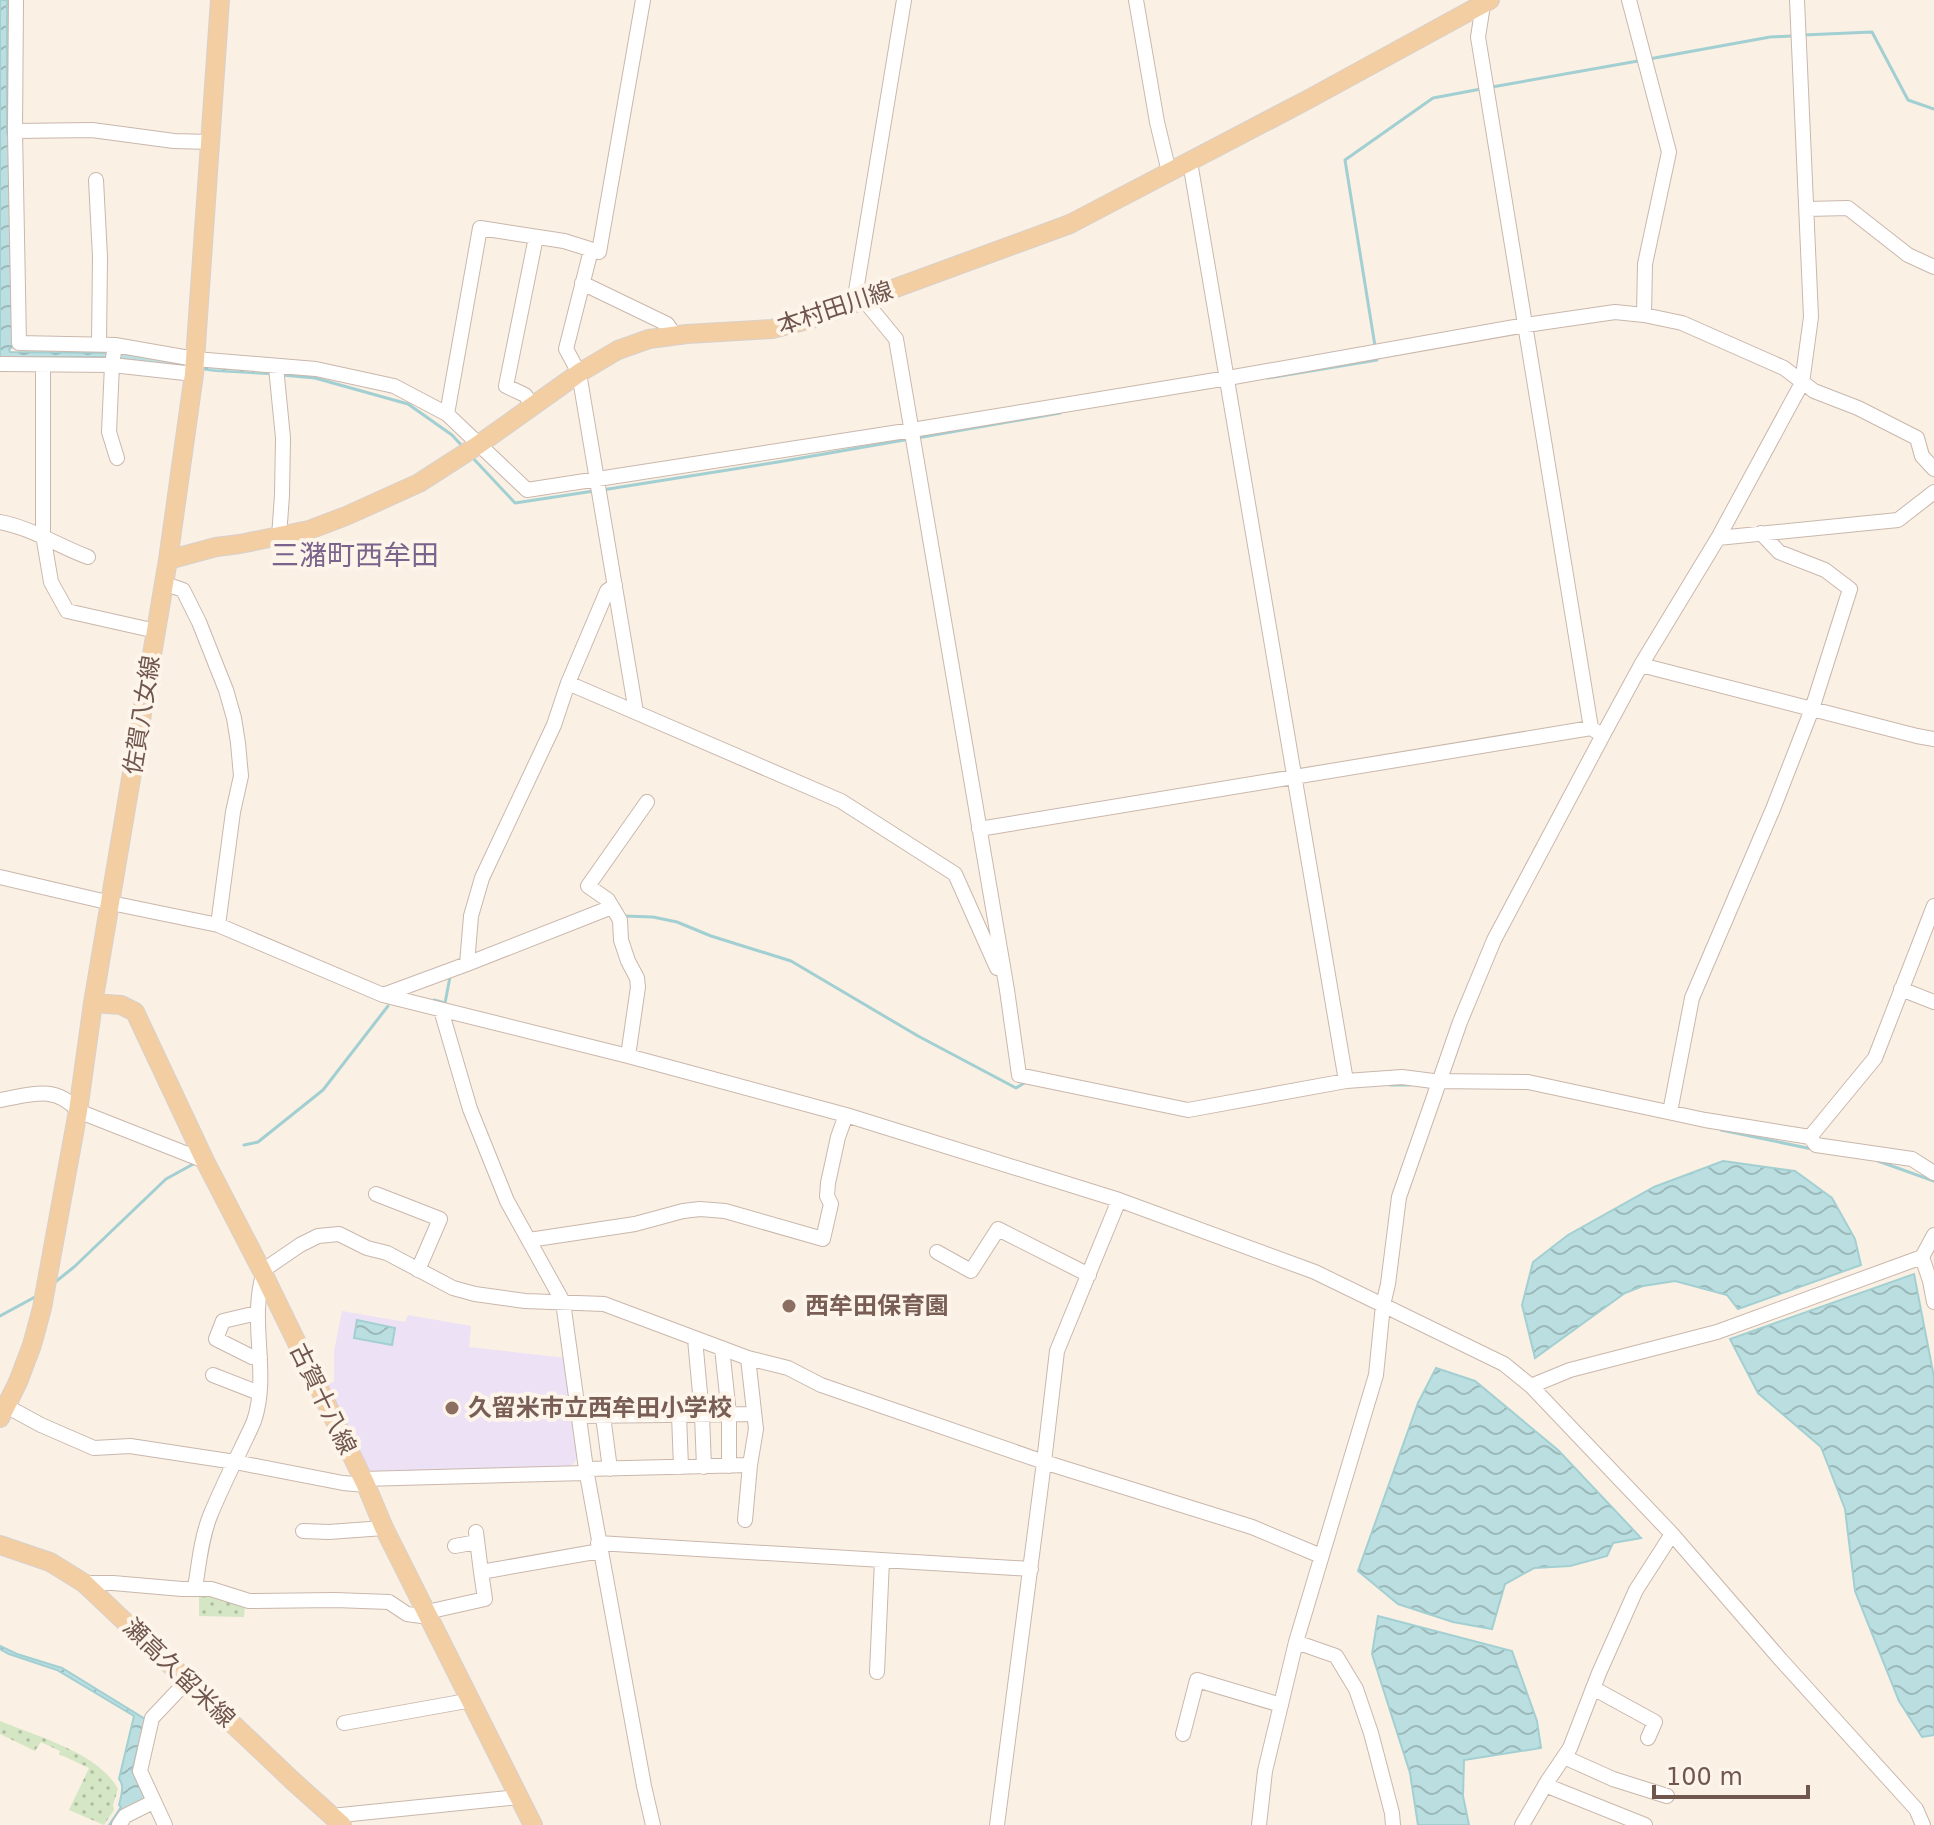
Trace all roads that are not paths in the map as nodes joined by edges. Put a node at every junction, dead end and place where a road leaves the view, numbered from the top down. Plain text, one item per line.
1 (16, 0) edge
2 (220, 0) edge
3 (643, 0) edge
4 (904, 0) edge
5 (1136, 0) edge
6 (1629, 0) edge
7 (1797, 0) edge
8 (1486, 3) edge
9 (15, 131) junction
10 (210, 142) junction
11 (1190, 162) junction
12 (1169, 172) junction
13 (96, 180) dead end
14 (1807, 209) junction
15 (536, 237) junction
16 (591, 250) junction
17 (1934, 267) edge
18 (582, 283) junction
19 (859, 302) junction
20 (1644, 315) junction
21 (1526, 325) junction
22 (675, 335) junction
23 (99, 343) junction
24 (115, 345) junction
25 (0, 364) edge
26 (43, 365) junction
27 (112, 365) junction
28 (195, 367) junction
29 (276, 367) junction
30 (579, 373) junction
31 (1228, 378) junction
32 (1802, 383) junction
33 (533, 406) junction
34 (447, 414) junction
35 (912, 430) junction
36 (478, 445) junction
37 (117, 458) dead end
38 (1934, 469) edge
39 (598, 480) junction
40 (1934, 492) edge
41 (0, 522) edge
42 (1761, 533) junction
43 (43, 535) junction
44 (279, 537) junction
45 (1718, 538) junction
46 (88, 557) dead end
47 (168, 560) junction
48 (163, 583) junction
49 (615, 585) junction
50 (156, 631) junction
51 (1641, 665) junction
52 (568, 683) junction
53 (1812, 709) junction
54 (636, 712) junction
55 (1597, 732) junction
56 (1934, 739) edge
57 (1294, 777) junction
58 (647, 802) dead end
59 (979, 829) junction
60 (0, 877) edge
61 (111, 903) junction
62 (1934, 906) edge
63 (612, 907) junction
64 (218, 925) junction
65 (467, 964) junction
66 (1901, 989) junction
67 (1007, 990) junction
68 (383, 995) junction
69 (1934, 1002) edge
70 (93, 1003) junction
71 (441, 1010) junction
72 (628, 1056) junction
73 (1439, 1080) junction
74 (1346, 1081) junction
75 (0, 1100) edge
76 (78, 1111) junction
77 (1670, 1112) junction
78 (846, 1115) junction
79 (1810, 1137) junction
80 (205, 1161) junction
81 (1934, 1173) edge
82 (376, 1194) dead end
83 (1119, 1200) junction
84 (1934, 1235) edge
85 (529, 1240) junction
86 (937, 1252) dead end
87 (1922, 1257) junction
88 (418, 1270) junction
89 (262, 1273) junction
90 (1089, 1275) junction
91 (563, 1302) junction
92 (1934, 1302) edge
93 (1383, 1305) junction
94 (257, 1313) junction
95 (695, 1339) junction
96 (722, 1348) junction
97 (260, 1358) junction
98 (748, 1358) junction
99 (213, 1375) dead end
100 (1531, 1386) junction
101 (259, 1393) junction
102 (4, 1405) edge
103 (729, 1414) junction
104 (754, 1414) junction
105 (679, 1415) junction
106 (702, 1415) junction
107 (578, 1416) junction
108 (603, 1416) junction
109 (235, 1462) junction
110 (1044, 1462) junction
111 (750, 1465) junction
112 (729, 1466) junction
113 (681, 1467) junction
114 (704, 1467) junction
115 (610, 1469) junction
116 (586, 1471) junction
117 (364, 1482) junction
118 (745, 1520) dead end
119 (384, 1528) junction
120 (303, 1531) dead end
121 (1672, 1534) junction
122 (0, 1545) edge
123 (455, 1546) dead end
124 (599, 1547) junction
125 (1321, 1556) junction
126 (882, 1560) junction
127 (1031, 1569) junction
128 (481, 1572) junction
129 (84, 1583) junction
130 (195, 1588) junction
131 (428, 1615) junction
132 (1296, 1642) junction
133 (877, 1672) dead end
134 (187, 1681) junction
135 (1593, 1688) junction
136 (472, 1700) junction
137 (1281, 1705) junction
138 (344, 1723) dead end
139 (1183, 1734) dead end
140 (1648, 1738) dead end
141 (1564, 1757) junction
142 (1545, 1785) junction
143 (1667, 1796) dead end
144 (519, 1797) junction
145 (153, 1802) junction
146 (337, 1821) edge
147 (119, 1825) edge
148 (165, 1825) edge
149 (533, 1825) edge
150 (653, 1825) edge
151 (997, 1825) edge
152 (1259, 1825) edge
153 (1393, 1825) edge
154 (1522, 1825) edge
155 (1645, 1825) edge
156 (1923, 1825) edge

1 - 9 street
2 - 10 main road, 佐賀八女線
3 - 16 street
4 - 19 street
5 - 12 street
6 - 20 street
7 - 14 street
8 - 11 main road, 本村田川線
8 - 21 street
9 - 10 street
9 - 23 street
10 - 28 main road, 佐賀八女線
11 - 12 main road, 本村田川線
11 - 31 street
12 - 19 main road, 本村田川線
13 - 23 street
14 - 17 street
14 - 32 street
15 - 16 street
15 - 33 street
15 - 34 street
16 - 18 street
18 - 22 street
18 - 30 street
19 - 22 main road, 本村田川線
19 - 35 street
20 - 21 street
20 - 32 street
21 - 31 street
21 - 55 street
22 - 30 main road, 本村田川線
23 - 24 street
24 - 27 street
24 - 28 street
25 - 26 street
26 - 27 street
26 - 43 street
27 - 28 street
27 - 37 street
28 - 29 street
28 - 47 main road, 佐賀八女線
29 - 34 street
29 - 44 street
30 - 33 main road, 本村田川線
30 - 39 street
31 - 35 street
31 - 57 street
32 - 38 street
32 - 45 street
33 - 36 main road, 本村田川線
34 - 36 street
35 - 39 street
35 - 59 street
36 - 39 street
36 - 44 main road, 本村田川線
39 - 49 street
40 - 42 street
41 - 43 street
42 - 45 street
42 - 53 street
43 - 46 street
43 - 50 street
44 - 47 main road, 本村田川線
45 - 51 street
47 - 48 main road, 佐賀八女線
48 - 50 main road, 佐賀八女線
48 - 64 street
49 - 52 street
49 - 54 street
50 - 61 main road, 佐賀八女線
51 - 53 street
51 - 55 street
52 - 54 street
52 - 65 street
53 - 56 street
53 - 77 street
54 - 67 street
55 - 57 street
55 - 73 street
57 - 59 street
57 - 74 street
58 - 63 street
59 - 67 street
60 - 61 street
61 - 64 street
61 - 70 main road, 佐賀八女線
62 - 66 street
63 - 65 street
63 - 72 street
64 - 68 street
65 - 68 street
66 - 69 street
66 - 79 street
67 - 74 street
68 - 71 street
70 - 76 main road, 佐賀八女線
70 - 80 main road, 古賀十八線
71 - 72 street
71 - 85 street
72 - 78 street
73 - 74 street
73 - 77 street
73 - 93 street
75 - 76 street
76 - 80 street
76 - 102 main road, 佐賀八女線
77 - 79 street
78 - 83 street
78 - 85 street
79 - 81 street
80 - 89 main road, 古賀十八線
82 - 88 street
83 - 90 street
83 - 93 street
84 - 87 street
85 - 91 street
86 - 90 street
87 - 92 street
87 - 100 street
88 - 89 street
88 - 91 street
89 - 94 street
89 - 117 main road, 古賀十八線
90 - 110 street
91 - 95 street
91 - 107 street
93 - 100 street
93 - 125 street
94 - 97 street
94 - 97 street
95 - 96 street
95 - 106 street
96 - 98 street
96 - 103 street
97 - 101 street
98 - 104 street
98 - 110 street
99 - 101 street
100 - 121 street
101 - 109 street
102 - 109 street
103 - 104 street
103 - 106 street
103 - 112 street
104 - 111 street
105 - 106 street
105 - 108 street
105 - 113 street
106 - 114 street
107 - 108 street
107 - 116 street
108 - 115 street
109 - 117 street
109 - 130 street
110 - 125 street
110 - 127 street
111 - 112 street
111 - 118 street
112 - 114 street
113 - 114 street
113 - 115 street
115 - 116 street
116 - 117 street
116 - 124 street
117 - 119 main road, 古賀十八線
119 - 120 street
119 - 131 main road, 古賀十八線
121 - 135 street
121 - 156 street
122 - 129 main road, 瀬高久留米線
123 - 128 street
124 - 126 street
124 - 128 street
124 - 150 street
125 - 132 street
126 - 127 street
126 - 133 street
127 - 151 street
128 - 131 street
129 - 130 street
129 - 134 main road, 瀬高久留米線
130 - 131 street
131 - 136 main road, 古賀十八線
132 - 137 street
132 - 153 street
134 - 145 street
134 - 146 main road, 瀬高久留米線
135 - 140 street
135 - 141 street
136 - 138 street
136 - 144 main road, 古賀十八線
137 - 139 street
137 - 152 street
141 - 142 street
141 - 143 street
142 - 154 street
142 - 155 street
144 - 146 street
144 - 149 main road, 古賀十八線
145 - 147 street
145 - 148 street

